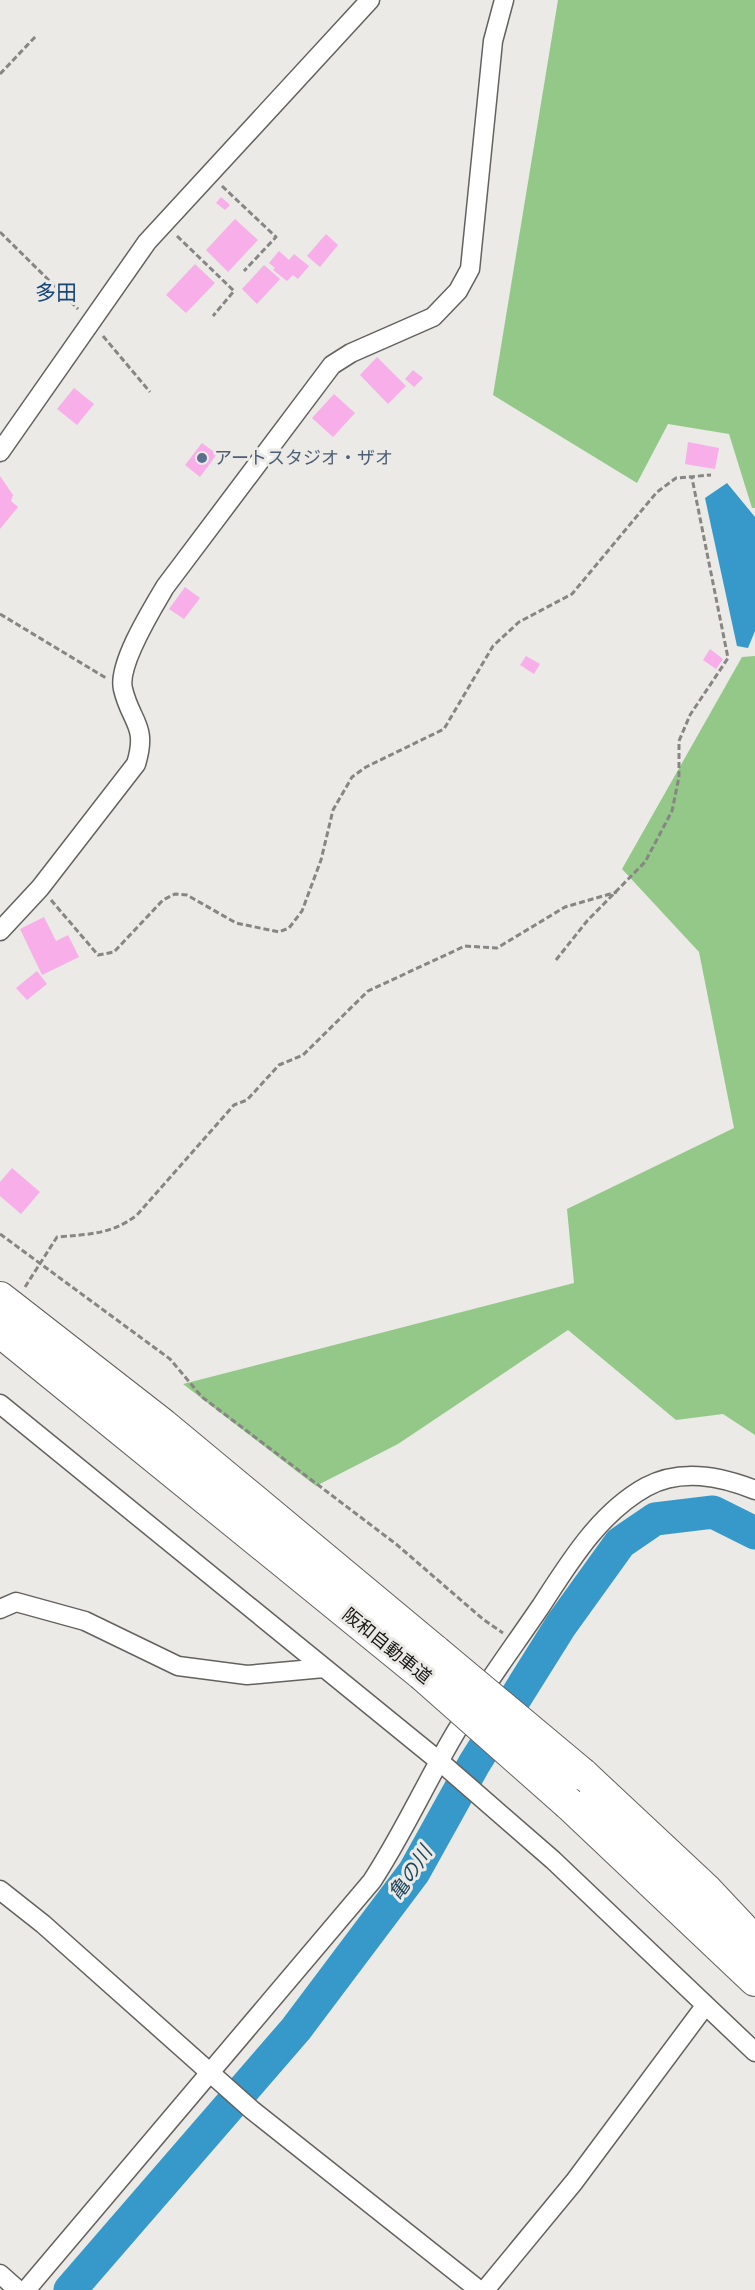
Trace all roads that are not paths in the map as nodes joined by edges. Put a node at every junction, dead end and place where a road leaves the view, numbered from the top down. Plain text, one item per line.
1 (370, 0) edge
2 (504, 0) edge
3 (0, 452) edge
4 (0, 930) edge
5 (10, 1296) edge
6 (0, 1332) edge
7 (0, 1404) edge
8 (755, 1490) edge
9 (0, 1609) edge
10 (429, 1663) junction
11 (324, 1668) junction
12 (442, 1765) junction
13 (0, 1890) edge
14 (755, 1942) edge
15 (755, 1980) edge
16 (705, 2006) junction
17 (755, 2052) edge
18 (209, 2072) junction
19 (0, 2274) edge
20 (18, 2290) edge
21 (26, 2290) edge
22 (480, 2290) edge
23 (484, 2290) edge

1 - 3 street
2 - 4 street
5 - 10 highway, 阪和自動車道
6 - 10 highway, 阪和自動車道
7 - 11 street
8 - 12 street
9 - 11 street
10 - 14 highway, 阪和自動車道, bridge
10 - 15 highway, 阪和自動車道, bridge
11 - 12 street
12 - 16 street
12 - 18 street
13 - 18 street
16 - 17 street
16 - 23 street
18 - 21 street
18 - 22 street
19 - 20 street

